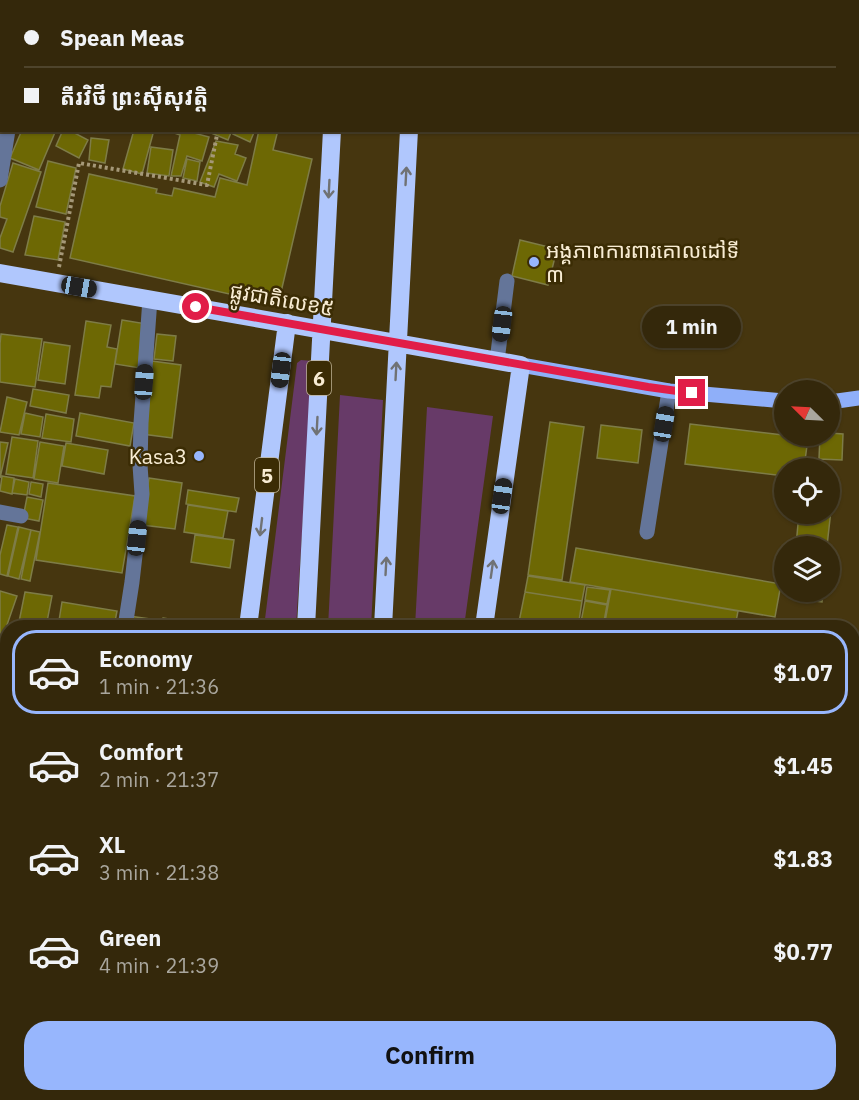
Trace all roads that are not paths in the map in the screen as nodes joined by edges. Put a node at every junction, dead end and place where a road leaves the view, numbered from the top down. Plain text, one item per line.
1 (8, 132) edge
2 (332, 132) edge
3 (409, 132) edge
4 (0, 180) edge
5 (0, 273) edge
6 (507, 280) dead end
7 (150, 299) junction
8 (287, 323) junction
9 (497, 361) junction
10 (521, 365) junction
11 (669, 391) junction
12 (859, 398) edge
13 (774, 400) edge
14 (840, 401) edge
15 (0, 512) edge
16 (21, 516) dead end
17 (647, 532) dead end
18 (126, 620) edge
19 (249, 620) edge
20 (307, 620) edge
21 (383, 620) edge
22 (485, 620) edge

1 - 4 street
2 -> 20 highway, 6
21 -> 3 highway
5 - 7 highway, ផ្លូវជាតិលេខ៥
6 - 9 street
7 - 8 highway, ផ្លូវជាតិលេខ៥
7 - 18 street
8 - 9 highway, ផ្លូវជាតិលេខ៥
8 -> 19 highway, 5
9 - 10 highway, ផ្លូវជាតិលេខ៥
10 - 11 main road
22 -> 10 highway
11 - 13 main road
11 - 17 street
12 - 14 main road
15 - 16 street

